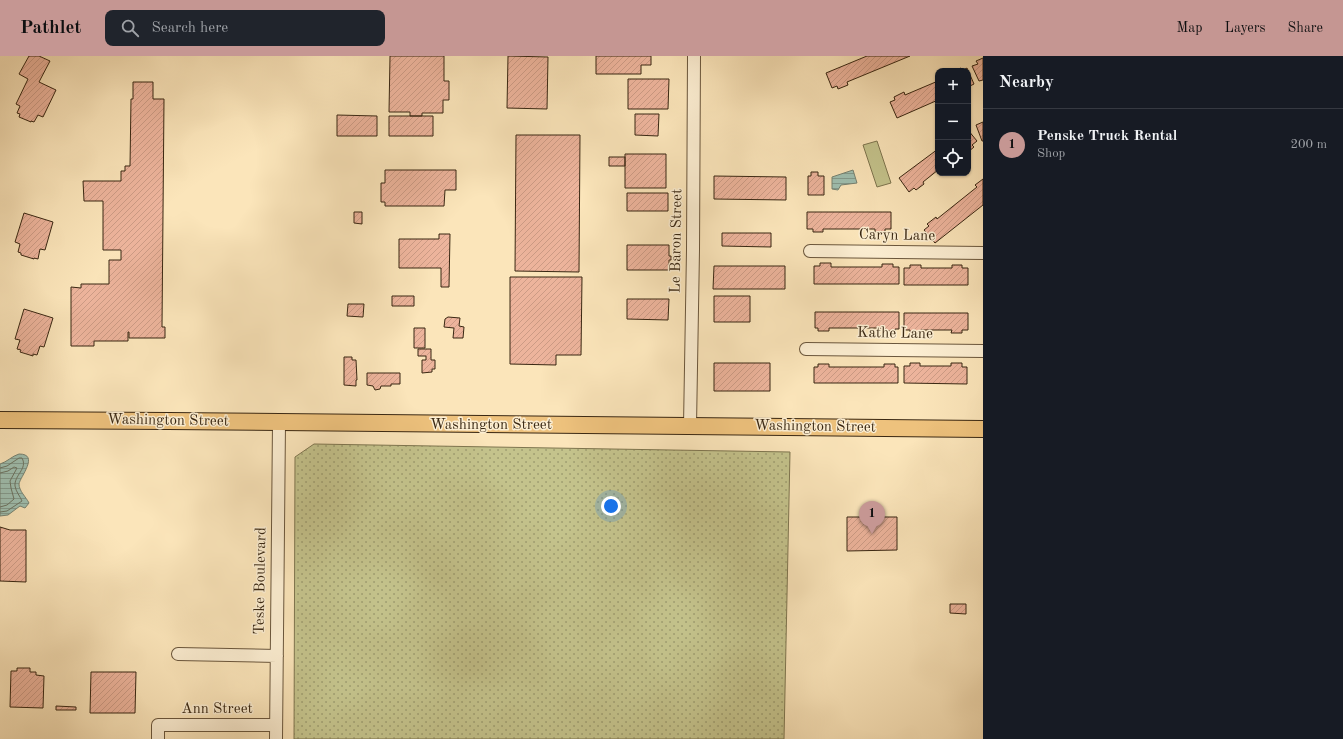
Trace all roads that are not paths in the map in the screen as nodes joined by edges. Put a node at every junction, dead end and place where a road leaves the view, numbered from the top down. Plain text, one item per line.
1 (694, 56) edge
2 (810, 251) dead end
3 (983, 253) edge
4 (806, 349) dead end
5 (983, 351) edge
6 (0, 420) edge
7 (279, 423) junction
8 (690, 426) junction
9 (983, 429) edge
10 (178, 654) dead end
11 (277, 656) junction
12 (276, 725) junction
13 (158, 739) edge
14 (276, 739) edge

1 - 8 street, Le Baron Street
2 - 3 street, Caryn Lane
4 - 5 street, Kathe Lane
6 - 7 main road, Washington Street
7 - 8 main road, Washington Street
7 - 11 street, Teske Boulevard
8 - 9 main road, Washington Street
10 - 11 street
11 - 12 street, Teske Boulevard
12 - 13 street, Ann Street
12 - 14 street, Teske Boulevard

